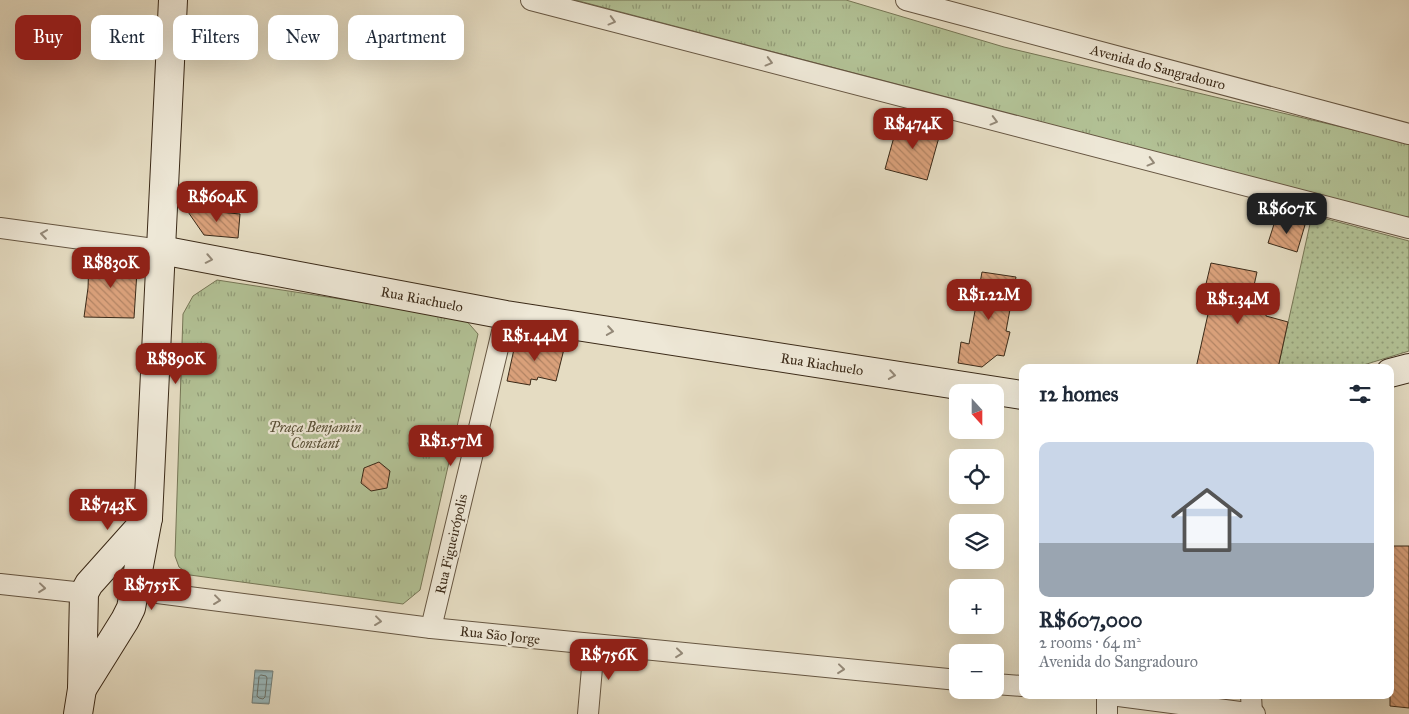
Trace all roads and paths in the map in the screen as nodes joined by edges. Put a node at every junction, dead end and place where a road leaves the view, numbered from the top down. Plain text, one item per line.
1 (172, 0) edge
2 (530, 0) edge
3 (906, 0) edge
4 (1409, 134) edge
5 (0, 228) edge
6 (1409, 228) edge
7 (161, 250) junction
8 (506, 315) junction
9 (1409, 368) edge
10 (1394, 373) edge
11 (1019, 395) edge
12 (148, 518) junction
13 (100, 572) junction
14 (0, 584) edge
15 (134, 590) junction
16 (83, 602) junction
17 (125, 620) junction
18 (431, 628) junction
19 (594, 645) junction
20 (949, 679) edge
21 (1004, 685) edge
22 (1019, 686) edge
23 (1107, 699) edge
24 (1141, 699) edge
25 (1251, 699) edge
26 (80, 702) edge
27 (588, 714) edge
28 (1107, 714) edge
29 (1253, 714) edge

1 - 7 main road
2 -> 6 street
3 - 4 street, Avenida do Sangradouro
7 -> 5 street, Rua Riachuelo
7 -> 8 main road, Rua Riachuelo
7 - 12 main road
8 -> 11 main road, Rua Riachuelo
8 - 18 street, Rua Figueirópolis
9 - 10 main road
12 - 13 main road
12 - 15 main road
13 - 15 main road
13 - 16 main road
14 -> 16 street
15 - 17 main road
15 -> 18 street, Rua São Jorge
16 - 17 main road
16 - 26 main road
17 - 26 main road
18 - 19 street, Rua São Jorge
19 -> 20 street, Rua São Jorge
19 - 27 street
21 - 22 street
23 - 28 street
24 - 29 street
25 - 29 street

